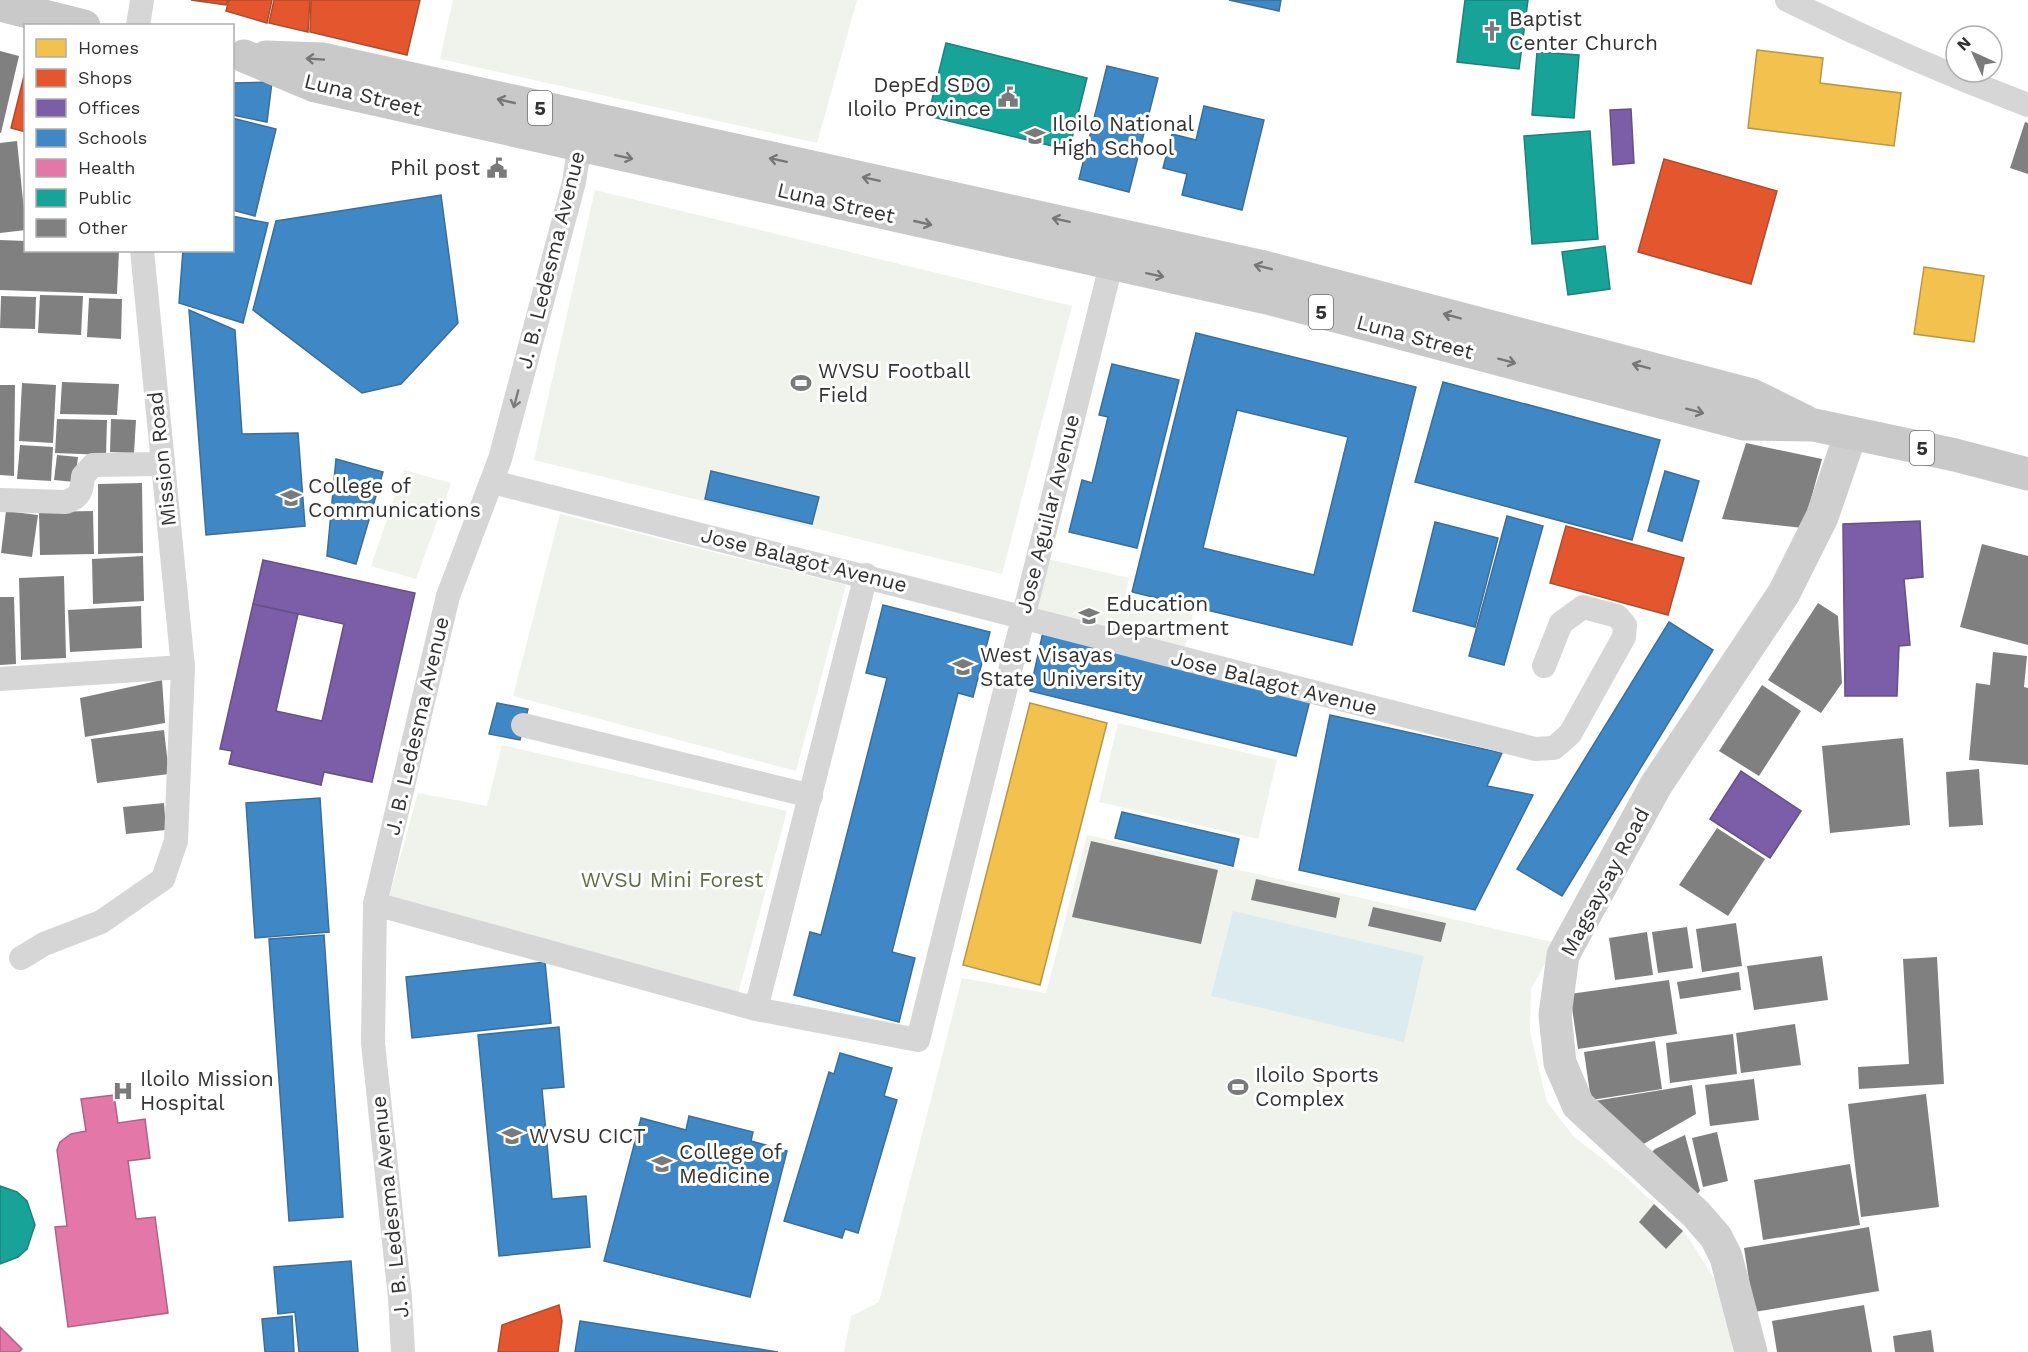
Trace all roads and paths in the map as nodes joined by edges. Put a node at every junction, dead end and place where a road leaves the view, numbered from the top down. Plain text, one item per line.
1 (142, 0) edge
2 (1787, 0) edge
3 (0, 5) edge
4 (76, 24) edge
5 (138, 24) edge
6 (238, 55) edge
7 (2028, 105) edge
8 (582, 132) junction
9 (1118, 232) junction
10 (142, 252) edge
11 (1111, 265) junction
12 (1814, 425) junction
13 (1851, 433) junction
14 (163, 464) junction
15 (2028, 474) edge
16 (493, 482) junction
17 (0, 500) edge
18 (866, 575) junction
19 (1022, 619) junction
20 (1544, 666) dead end
21 (183, 667) junction
22 (0, 679) edge
23 (523, 725) dead end
24 (811, 796) junction
25 (375, 903) junction
26 (21, 958) dead end
27 (756, 1009) junction
28 (403, 1352) edge
29 (1751, 1352) edge

1 - 5 street
2 - 7 street
3 - 4 main road
6 - 8 main road, Luna Street / 5
9 -> 8 main road, Luna Street / 5
8 -> 11 main road, Luna Street / 5
8 -> 16 street, J. B. Ledesma Avenue
9 - 11 street, Jose Aguilar Avenue
12 -> 9 main road, Luna Street / 5
10 - 14 street, Mission Road
11 -> 12 main road, Luna Street / 5
11 - 19 street, Jose Aguilar Avenue
12 - 13 main road, Luna Street / 5
13 - 15 main road, Luna Street / 5
13 - 29 street, Magsaysay Road
14 - 17 street
14 - 21 street, Mission Road
16 - 18 street, Jose Balagot Avenue
16 - 25 street, J. B. Ledesma Avenue
18 - 19 street, Jose Balagot Avenue
18 - 24 street
19 - 20 street, Jose Balagot Avenue
19 - 27 street, Jose Aguilar Avenue
21 - 22 street
21 - 26 street, Mission Road
23 - 24 street
24 - 27 street
25 - 27 street
25 - 28 street, J. B. Ledesma Avenue

